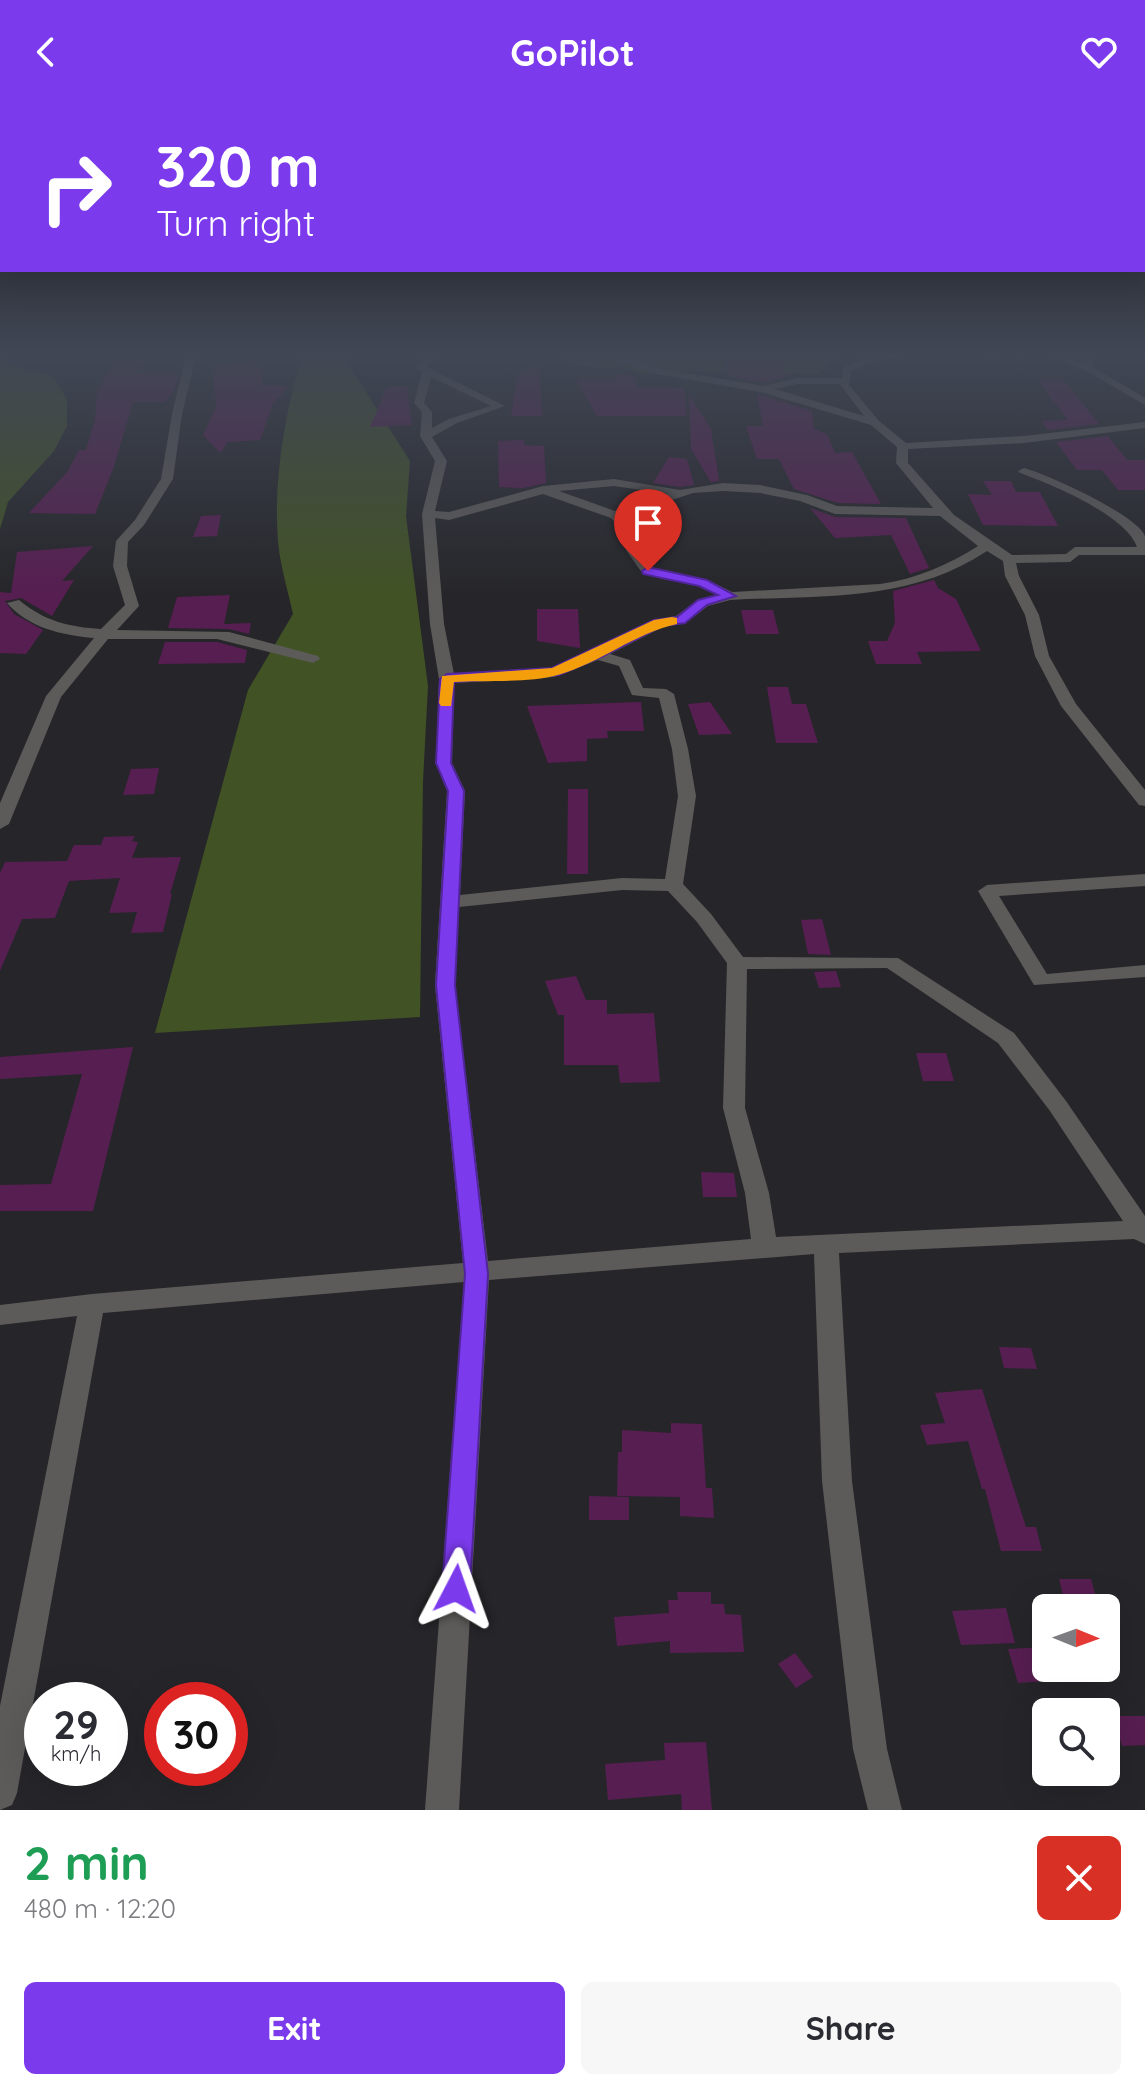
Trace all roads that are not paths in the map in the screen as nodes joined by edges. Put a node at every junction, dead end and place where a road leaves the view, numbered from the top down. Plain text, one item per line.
1 (174, 436) edge
2 (426, 436) edge
3 (890, 436) edge
4 (1064, 436) edge
5 (903, 446) junction
6 (1024, 471) dead end
7 (543, 490) junction
8 (681, 494) junction
9 (941, 512) junction
10 (428, 514) junction
11 (615, 515) junction
12 (1144, 544) edge
13 (986, 546) junction
14 (1009, 559) junction
15 (730, 596) junction
16 (14, 603) dead end
17 (102, 637) junction
18 (597, 655) junction
19 (313, 659) dead end
20 (447, 679) junction
21 (1145, 801) edge
22 (0, 824) edge
23 (1145, 880) edge
24 (673, 885) junction
25 (451, 902) junction
26 (737, 963) junction
27 (1145, 971) edge
28 (1144, 1231) edge
29 (826, 1243) junction
30 (765, 1247) junction
31 (477, 1274) junction
32 (92, 1304) junction
33 (0, 1315) edge
34 (0, 1793) edge
35 (442, 1810) edge
36 (885, 1810) edge

1 - 17 street
2 - 10 street
3 - 5 street
4 - 5 street
5 - 9 street
6 - 12 street
7 - 8 street
7 - 10 street
7 - 11 street
8 - 9 street
8 - 11 street
9 - 13 street
10 - 20 street
11 - 15 street
12 - 14 street
13 - 14 street
13 - 15 street
14 - 21 street
15 - 18 street
16 - 17 street
17 - 19 street
17 - 22 street
18 - 20 street
18 - 24 street
20 - 25 street
23 - 27 street
24 - 25 street
24 - 26 street
25 - 31 street
26 - 28 street
26 - 30 street
28 - 29 street
29 - 30 street
29 - 36 street
30 - 31 street
31 - 32 street
31 - 35 street
32 - 33 street
32 - 34 street

